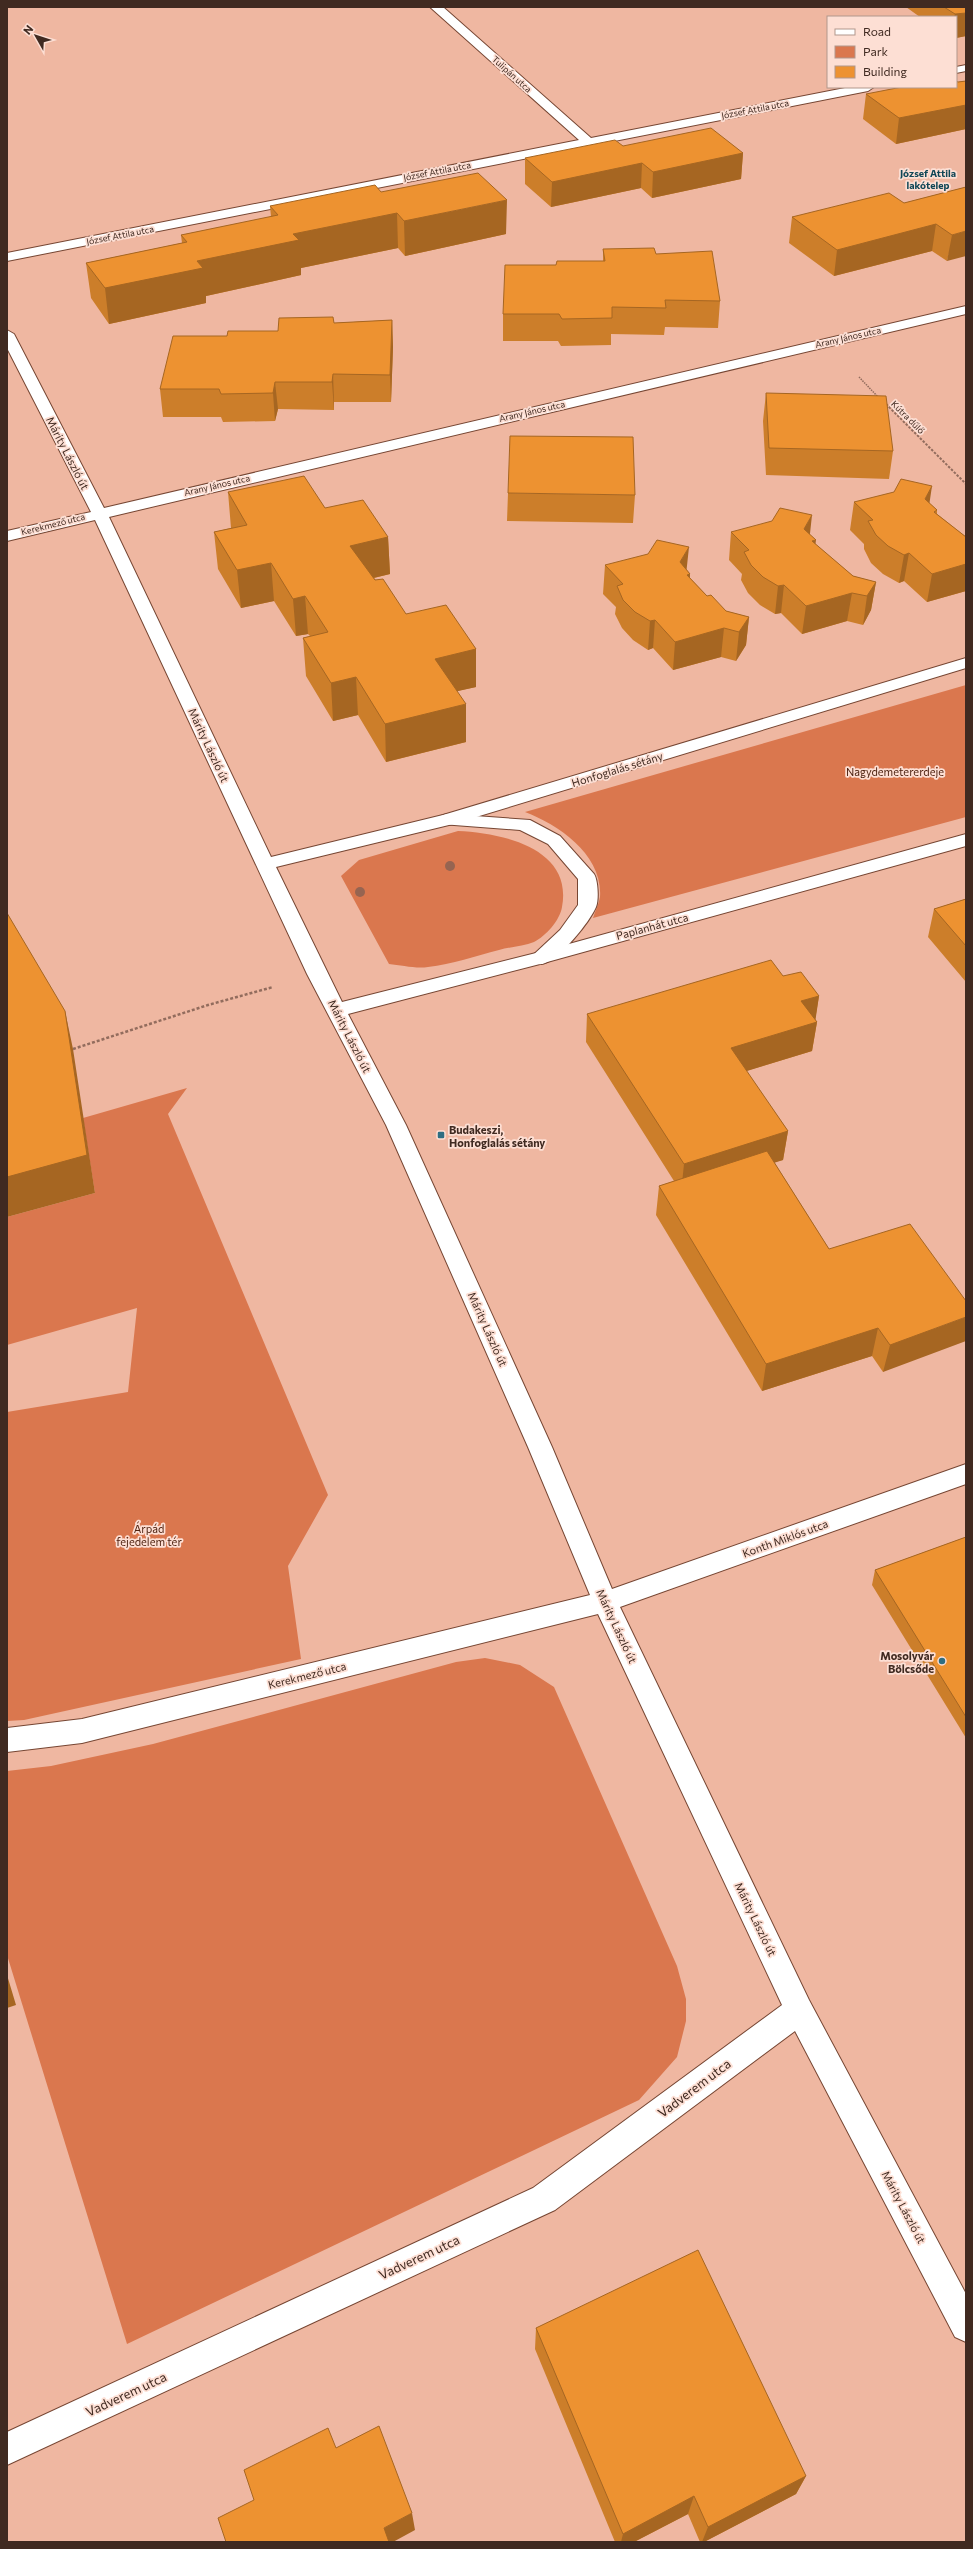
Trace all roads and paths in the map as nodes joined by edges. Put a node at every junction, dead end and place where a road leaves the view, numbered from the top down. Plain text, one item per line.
1 (436, 7) edge
2 (863, 88) edge
3 (587, 141) junction
4 (7, 257) edge
5 (966, 310) edge
6 (7, 334) edge
7 (824, 342) junction
8 (966, 484) edge
9 (99, 513) junction
10 (7, 536) edge
11 (966, 663) edge
12 (447, 820) junction
13 (966, 840) edge
14 (265, 864) junction
15 (540, 958) junction
16 (317, 974) junction
17 (337, 1010) junction
18 (73, 1049) dead end
19 (966, 1474) edge
20 (605, 1602) junction
21 (7, 1740) edge
22 (799, 2010) junction
23 (966, 2326) edge
24 (7, 2450) edge

1 - 3 street, Tulipán utca
2 - 3 street, József Attila utca
3 - 4 street, József Attila utca
5 - 7 street, Arany János utca
6 - 9 street, Márity László út
7 - 8 path, Kútra dűlő
7 - 9 street, Arany János utca
9 - 10 street, Kerekmező utca
9 - 14 street, Márity László út
11 - 12 street, Honfoglalás sétány
12 - 14 street, Honfoglalás sétány
12 - 15 street
13 - 15 street, Paplanhát utca
14 - 16 street, Márity László út
15 - 17 street, Paplanhát utca
16 - 17 street, Márity László út
16 - 18 path
17 - 20 street, Márity László út
19 - 20 street, Konth Miklós utca
20 - 21 street, Kerekmező utca
20 - 22 street, Márity László út
22 - 23 street, Márity László út
22 - 24 street, Vadverem utca

